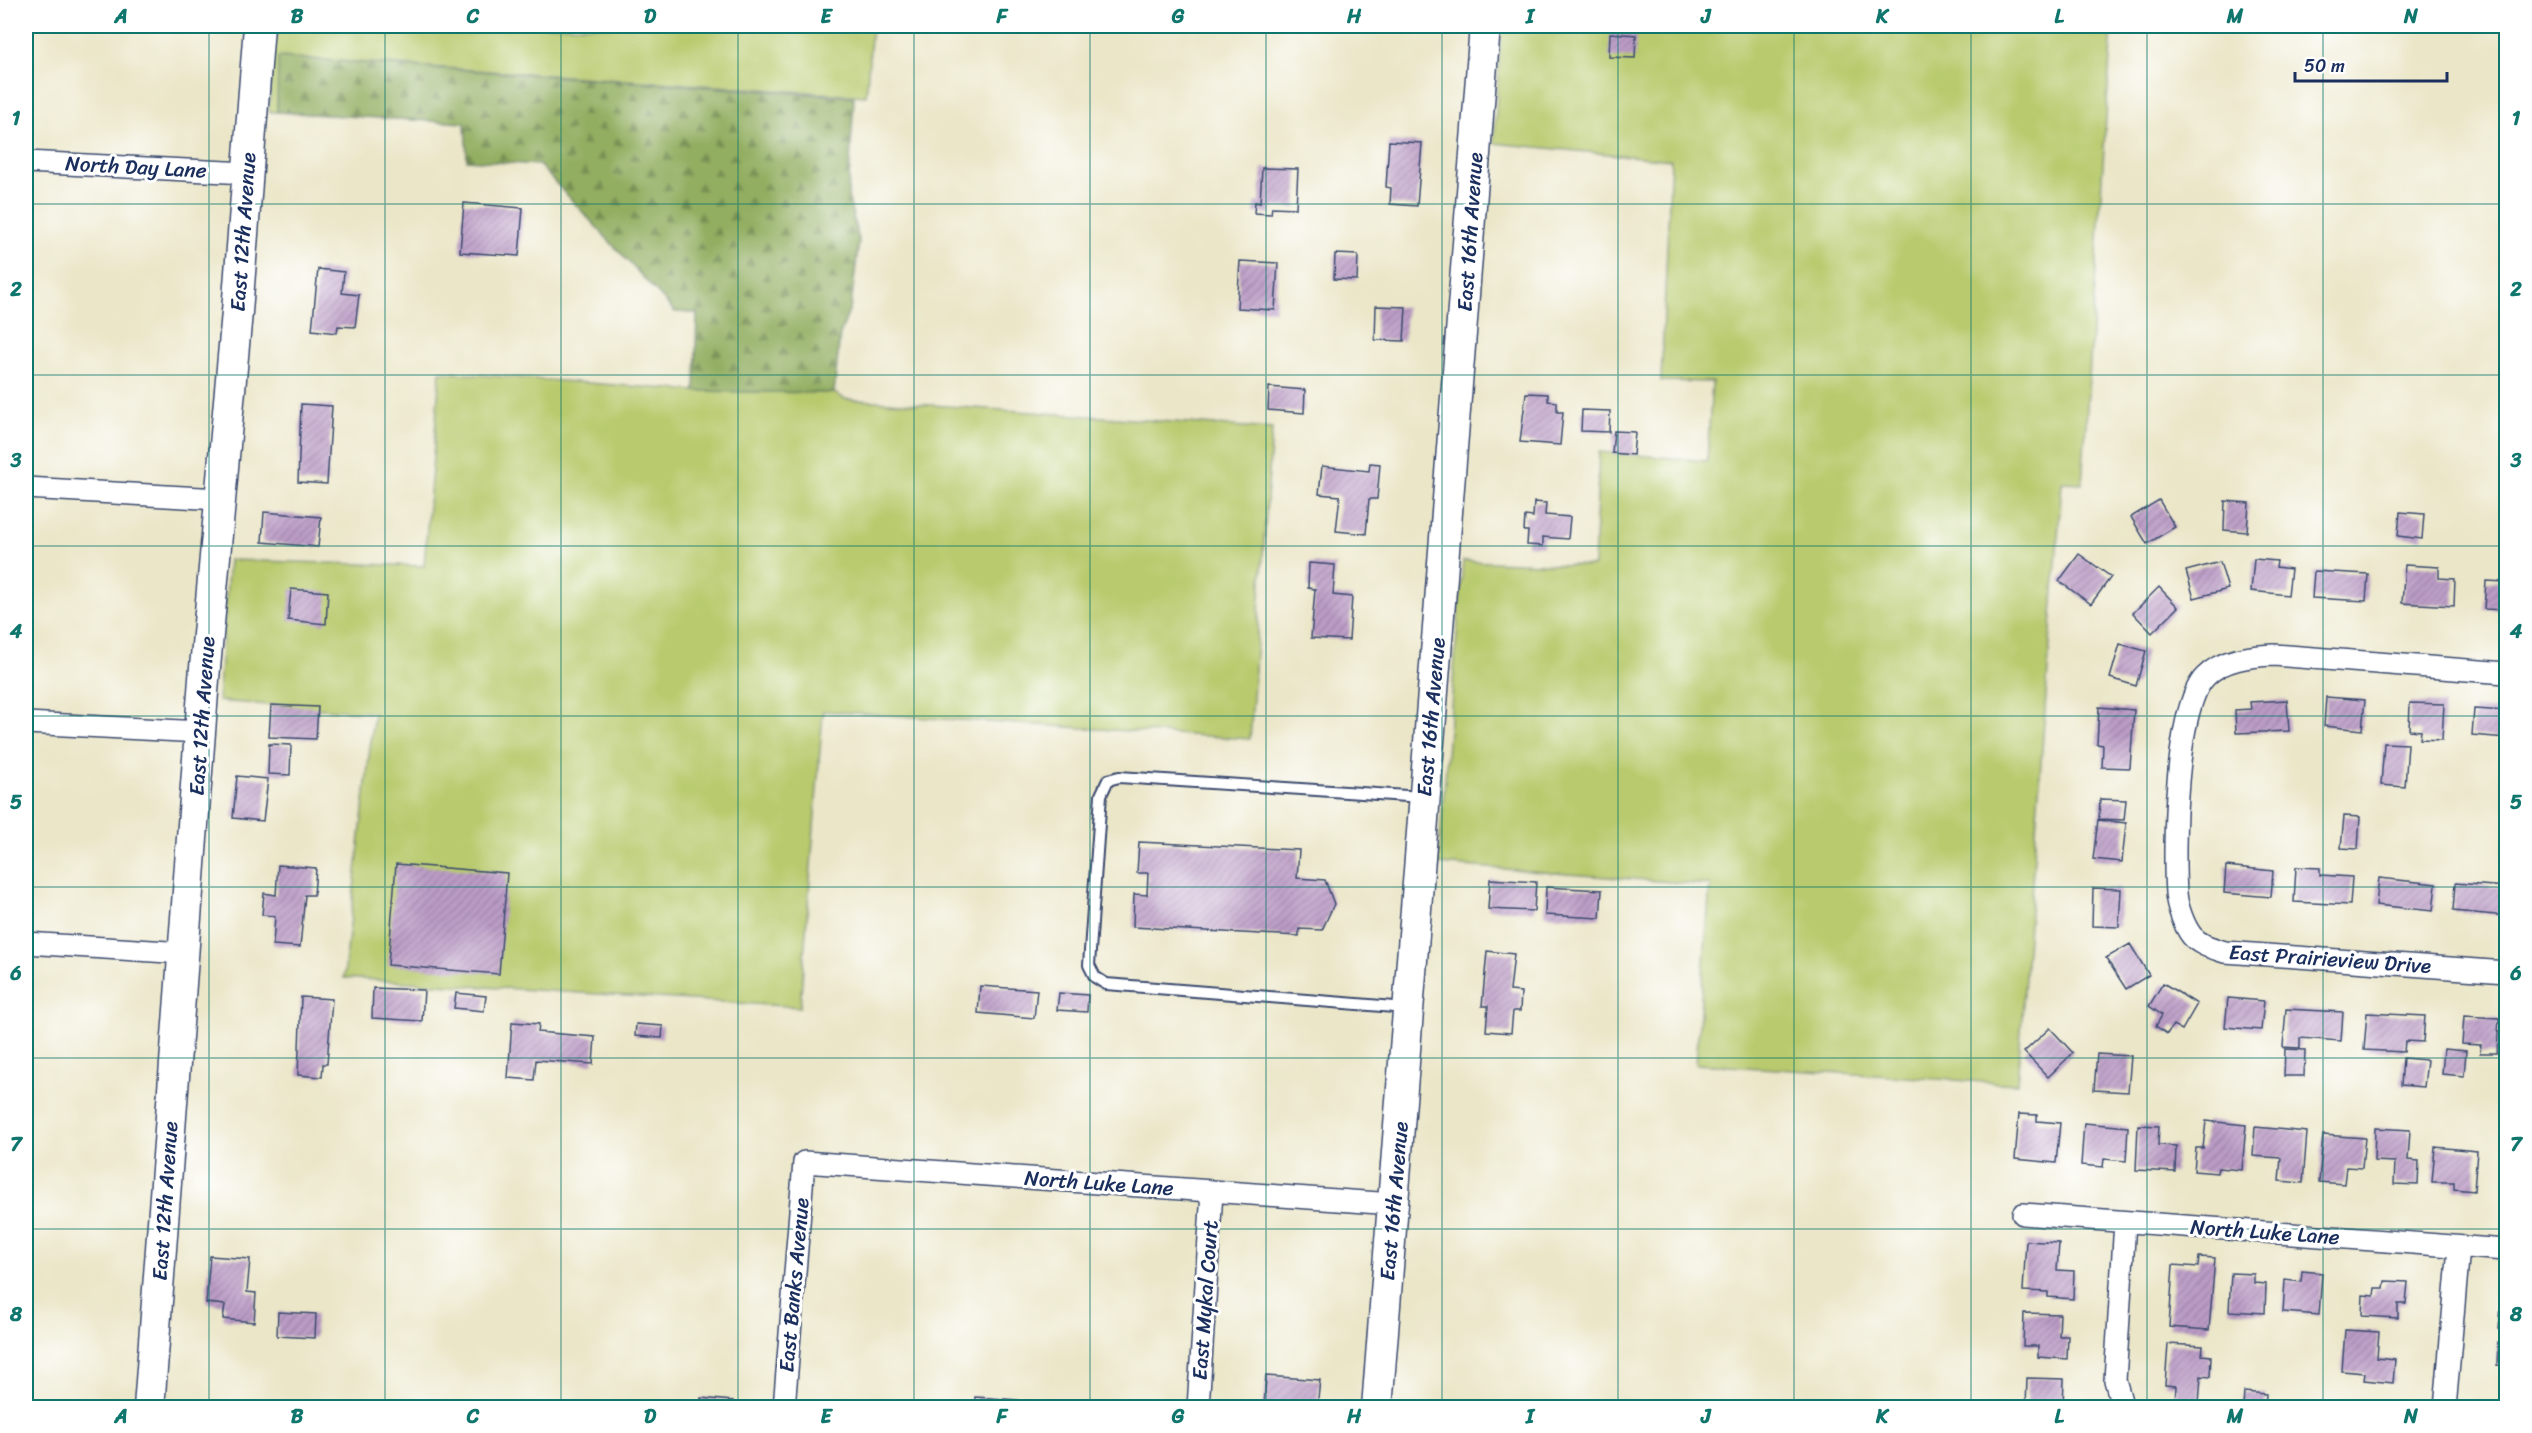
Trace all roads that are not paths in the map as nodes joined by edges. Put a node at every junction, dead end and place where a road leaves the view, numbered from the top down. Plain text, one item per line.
1 (259, 26) edge
2 (1485, 26) edge
3 (26, 162) edge
4 (247, 173) junction
5 (26, 488) edge
6 (219, 499) junction
7 (2506, 673) edge
8 (26, 723) edge
9 (201, 732) junction
10 (1425, 797) junction
11 (26, 943) edge
12 (184, 953) junction
13 (2506, 972) edge
14 (1409, 1008) junction
15 (804, 1162) joint
16 (1212, 1192) junction
17 (1394, 1204) junction
18 (2023, 1214) dead end
19 (2125, 1222) junction
20 (2459, 1247) junction
21 (2506, 1250) edge
22 (149, 1407) edge
23 (784, 1407) edge
24 (1197, 1407) edge
25 (1377, 1407) edge
26 (2123, 1407) edge
27 (2445, 1407) edge

1 - 4 street, East 12th Avenue
2 - 10 street, East 16th Avenue
3 - 4 street, North Day Lane
4 - 6 street, East 12th Avenue
5 - 6 street
6 - 9 street, East 12th Avenue
7 - 13 street, East Prairieview Drive
8 - 9 street
9 - 12 street, East 12th Avenue
10 - 14 street, East 16th Avenue
10 - 14 lane
11 - 12 street
12 - 22 street, East 12th Avenue
14 - 17 street, East 16th Avenue
15 - 16 street, North Luke Lane
15 - 23 street, East Banks Avenue
16 - 17 street, North Luke Lane
16 - 24 street, East Mykal Court
17 - 25 street, East 16th Avenue
18 - 19 street, North Luke Lane
19 - 20 street, North Luke Lane
19 - 26 street
20 - 21 street, North Luke Lane
20 - 27 street

